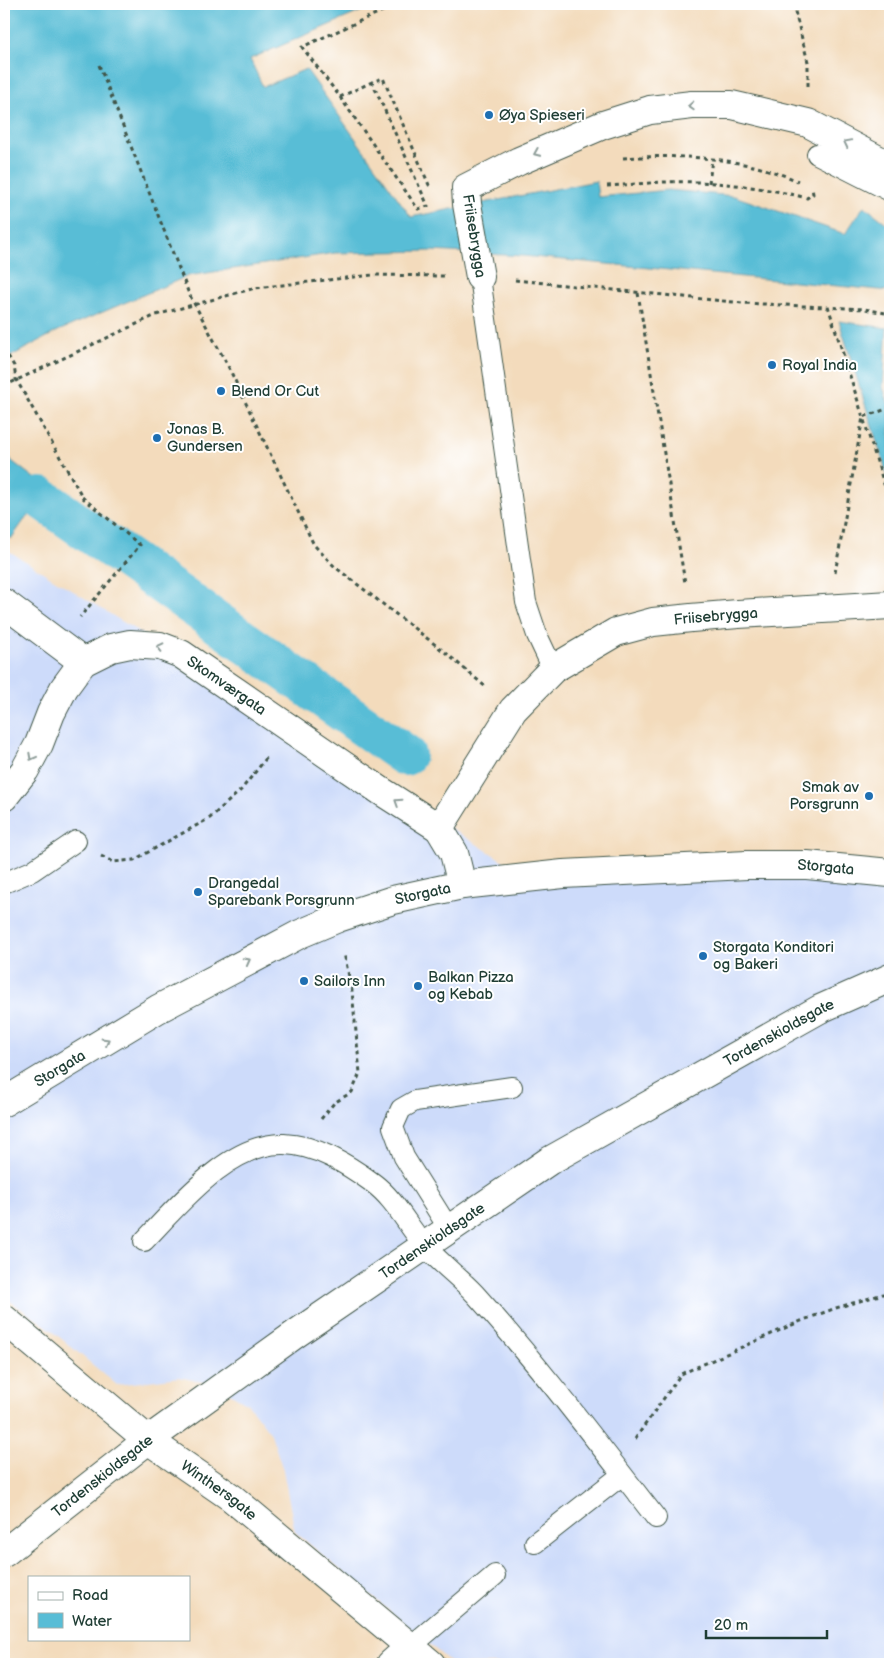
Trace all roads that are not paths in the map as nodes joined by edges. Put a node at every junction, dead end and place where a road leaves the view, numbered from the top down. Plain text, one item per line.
1 (817, 154) dead end
2 (890, 166) edge
3 (890, 191) edge
4 (480, 277) joint
5 (4, 603) edge
6 (890, 605) edge
7 (83, 662) junction
8 (553, 669) junction
9 (4, 797) edge
10 (439, 828) junction
11 (76, 841) road end
12 (890, 873) edge
13 (4, 883) edge
14 (462, 884) junction
15 (890, 978) edge
16 (512, 1087) dead end
17 (4, 1102) edge
18 (449, 1229) junction
19 (144, 1240) dead end
20 (425, 1246) junction
21 (4, 1319) edge
22 (148, 1440) junction
23 (619, 1471) junction
24 (656, 1518) dead end
25 (535, 1543) dead end
26 (4, 1553) edge
27 (495, 1575) dead end
28 (400, 1655) edge
29 (431, 1664) edge

1 - 3 lane
2 -> 4 street, Friisebrygga
4 - 8 lane, Friisebrygga
5 - 7 street
6 - 8 street, Friisebrygga
7 -> 9 street, Skomværgata
10 -> 7 street, Skomværgata
8 - 10 street, Friisebrygga
10 - 14 street, Skomværgata
11 - 13 lane
12 - 14 street, Storgata
17 -> 14 street, Storgata
15 - 18 street, Tordenskioldsgate
16 - 18 lane
18 - 20 street, Tordenskioldsgate
19 - 20 lane
20 - 22 street, Tordenskioldsgate
20 - 23 lane
21 - 22 street, Winthersgate
22 - 26 street, Tordenskioldsgate
22 - 28 street, Winthersgate
23 - 24 lane
23 - 25 lane
27 - 28 lane
28 - 29 street, Winthersgate

